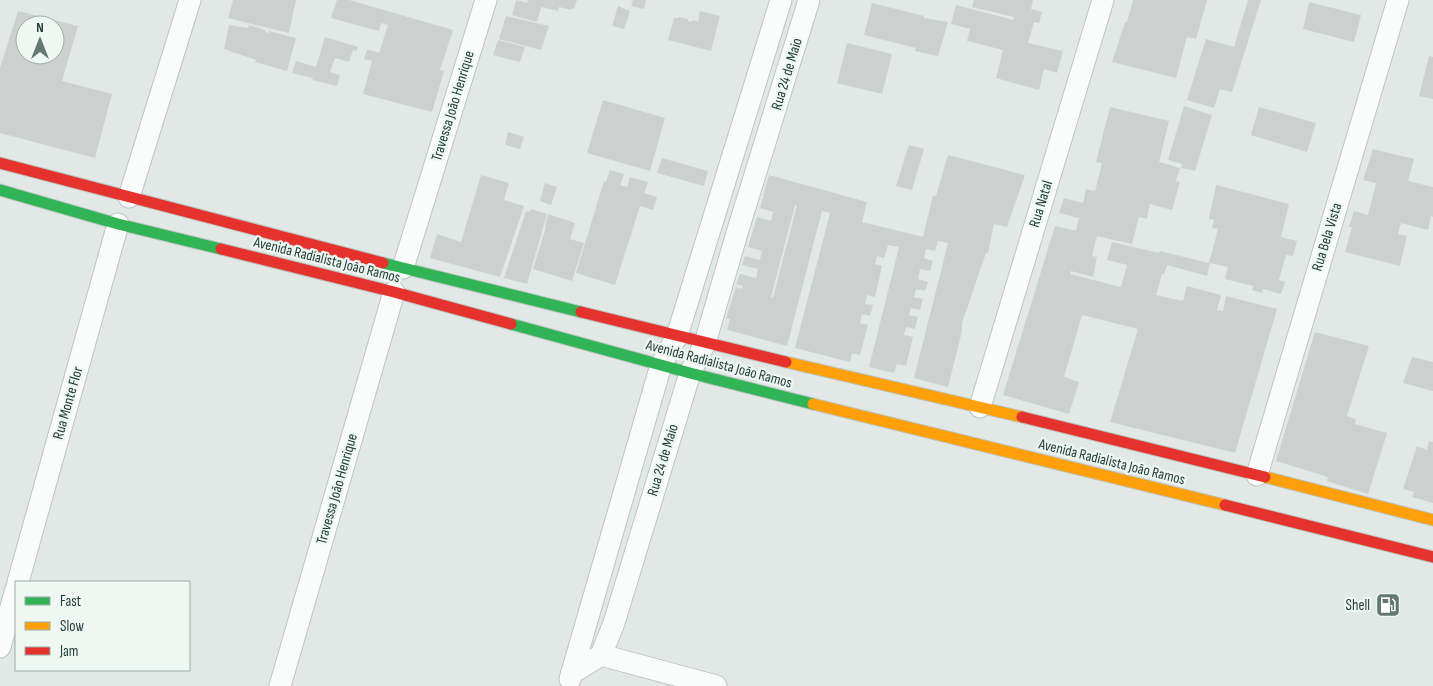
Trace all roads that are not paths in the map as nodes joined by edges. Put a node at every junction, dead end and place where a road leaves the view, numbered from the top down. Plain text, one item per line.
1 (190, 0) edge
2 (486, 0) edge
3 (781, 0) edge
4 (810, 0) edge
5 (1103, 0) edge
6 (1398, 0) edge
7 (0, 163) edge
8 (0, 190) edge
9 (129, 197) junction
10 (118, 224) junction
11 (712, 226) junction
12 (737, 233) junction
13 (403, 268) junction
14 (394, 292) junction
15 (676, 336) junction
16 (705, 343) junction
17 (661, 365) junction
18 (690, 373) junction
19 (980, 407) junction
20 (1257, 474) junction
21 (1433, 520) edge
22 (1433, 556) edge
23 (18, 581) edge
24 (15, 593) edge
25 (0, 647) edge
26 (601, 654) junction
27 (570, 679) edge
28 (280, 686) edge
29 (716, 686) edge

1 - 9 street
2 - 13 street, Travessa João Henrique
3 - 11 street, Rua 24 de Maio
4 - 12 street, Rua 24 de Maio
5 - 19 street, Rua Natal
6 - 20 street, Rua Bela Vista
7 - 9 main road, Avenida Radialista João Ramos
8 - 10 main road, Avenida Radialista João Ramos
9 - 13 main road, Avenida Radialista João Ramos
10 - 14 main road, Avenida Radialista João Ramos
10 - 23 street, Rua Monte Flor
11 - 12 street
11 - 15 street, Rua 24 de Maio
12 - 16 street, Rua 24 de Maio
13 - 15 main road, Avenida Radialista João Ramos
14 - 17 main road, Avenida Radialista João Ramos
14 - 28 street, Travessa João Henrique
15 - 16 main road, Avenida Radialista João Ramos
15 - 17 street, Rua 24 de Maio
16 - 18 street, Rua 24 de Maio
16 - 19 main road, Avenida Radialista João Ramos
17 - 18 main road, Avenida Radialista João Ramos
17 - 27 street, Rua 24 de Maio
18 - 22 main road, Avenida Radialista João Ramos
18 - 26 street, Rua 24 de Maio
19 - 20 main road, Avenida Radialista João Ramos
20 - 21 main road, Avenida Radialista João Ramos
24 - 25 street
26 - 27 street, Rua 24 de Maio
26 - 29 street

